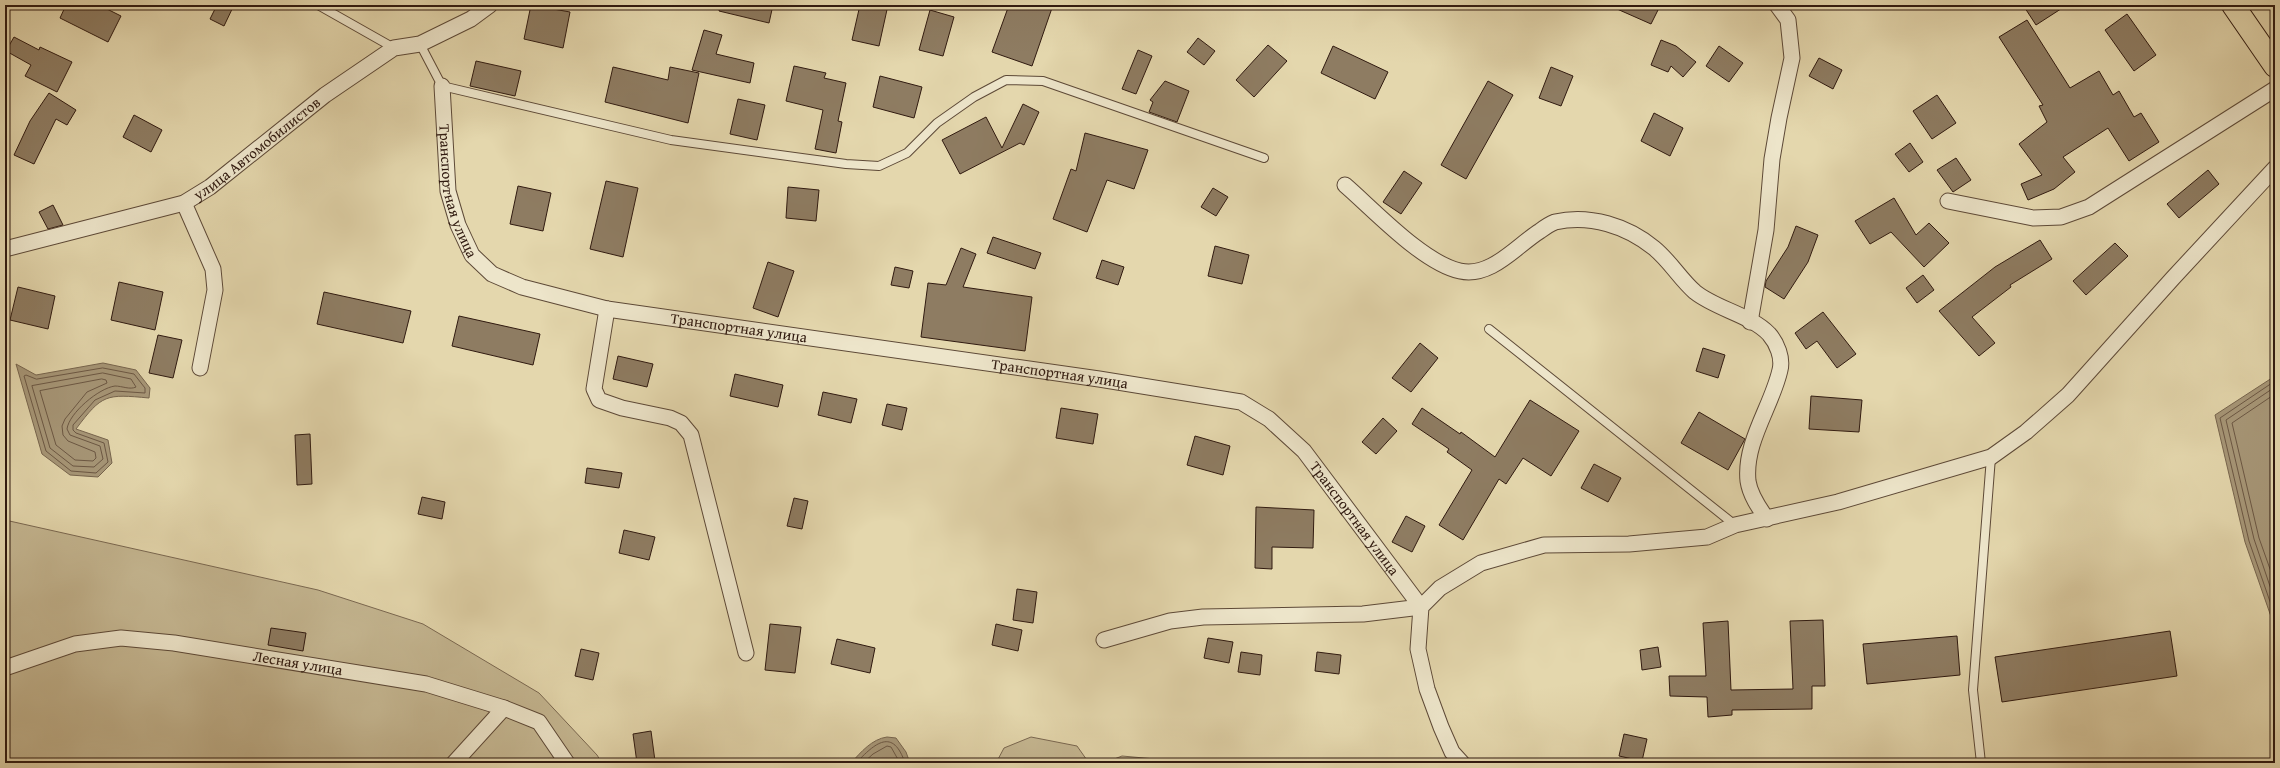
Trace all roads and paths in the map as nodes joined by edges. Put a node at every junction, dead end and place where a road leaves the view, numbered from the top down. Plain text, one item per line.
1 (318, 5) edge
2 (490, 5) edge
3 (1777, 5) edge
4 (2233, 5) edge
5 (420, 44) junction
6 (394, 48) junction
7 (2275, 66) edge
8 (442, 86) junction
9 (2275, 89) edge
10 (1264, 158) dead end
11 (2275, 168) edge
12 (1345, 185) dead end
13 (1948, 201) dead end
14 (184, 203) junction
15 (5, 249) edge
16 (607, 309) junction
17 (1750, 322) junction
18 (1489, 329) dead end
19 (200, 368) dead end
20 (1991, 457) junction
21 (1767, 519) junction
22 (1735, 524) junction
23 (1421, 608) junction
24 (1104, 640) dead end
25 (746, 653) dead end
26 (5, 668) edge
27 (504, 708) junction
28 (1454, 759) edge
29 (454, 763) edge
30 (567, 763) edge
31 (1981, 763) edge

1 - 6 lane
2 - 5 street, улица Автомобилистов
3 - 17 street
4 - 7 main road
5 - 6 street, улица Автомобилистов
5 - 8 lane
6 - 14 street, улица Автомобилистов
8 - 10 lane
8 - 16 street, Транспортная улица
9 - 13 street
11 - 20 street
12 - 17 street
14 - 15 street, улица Автомобилистов
14 - 19 street
16 - 23 street, Транспортная улица
16 - 25 street
17 - 21 street
18 - 22 lane
20 - 21 street
20 - 31 lane
21 - 22 street
22 - 23 street
23 - 24 street
23 - 28 street
26 - 27 street, Лесная улица
27 - 29 street
27 - 30 street, Лесная улица

